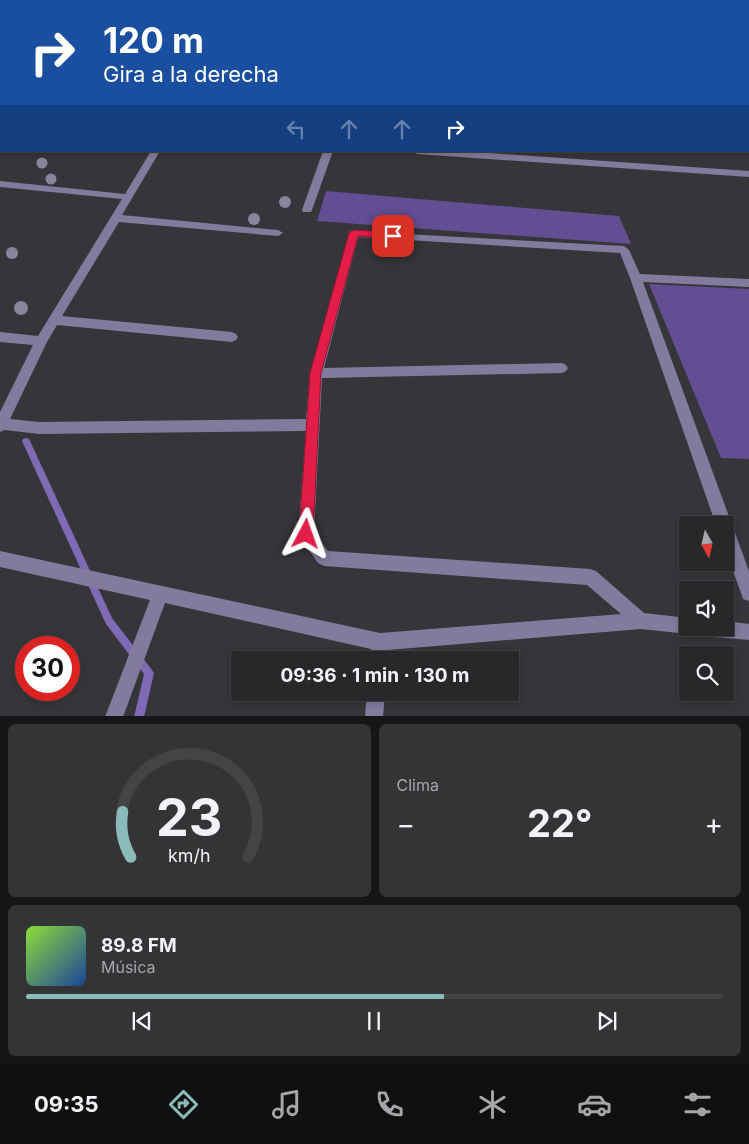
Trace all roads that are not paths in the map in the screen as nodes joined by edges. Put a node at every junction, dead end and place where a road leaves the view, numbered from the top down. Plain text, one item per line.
1 (155, 152) edge
2 (328, 152) edge
3 (431, 152) edge
4 (749, 174) edge
5 (0, 184) edge
6 (128, 197) junction
7 (307, 210) dead end
8 (116, 218) junction
9 (278, 233) dead end
10 (636, 278) junction
11 (749, 283) edge
12 (54, 320) junction
13 (0, 337) edge
14 (232, 337) dead end
15 (41, 341) junction
16 (562, 368) dead end
17 (316, 373) junction
18 (0, 424) edge
19 (312, 426) junction
20 (720, 516) edge
21 (734, 551) edge
22 (0, 559) edge
23 (747, 584) edge
24 (160, 594) junction
25 (641, 621) junction
26 (679, 625) edge
27 (734, 631) edge
28 (749, 632) edge
29 (380, 642) junction
30 (380, 651) edge
31 (375, 701) edge
32 (114, 716) edge
33 (374, 716) edge

1 - 6 street
2 - 7 street
3 - 4 street
5 - 6 street
6 - 8 street
8 - 9 street
8 - 12 street
10 - 11 street
10 - 17 street
10 - 20 street
12 - 14 street
12 - 15 street
13 - 15 street
15 - 18 street
16 - 17 street
17 - 19 street
18 - 19 street
19 - 25 street
21 - 23 street
22 - 24 street
24 - 29 street
24 - 32 street
25 - 26 street
25 - 29 street
27 - 28 street
29 - 30 street
31 - 33 street

